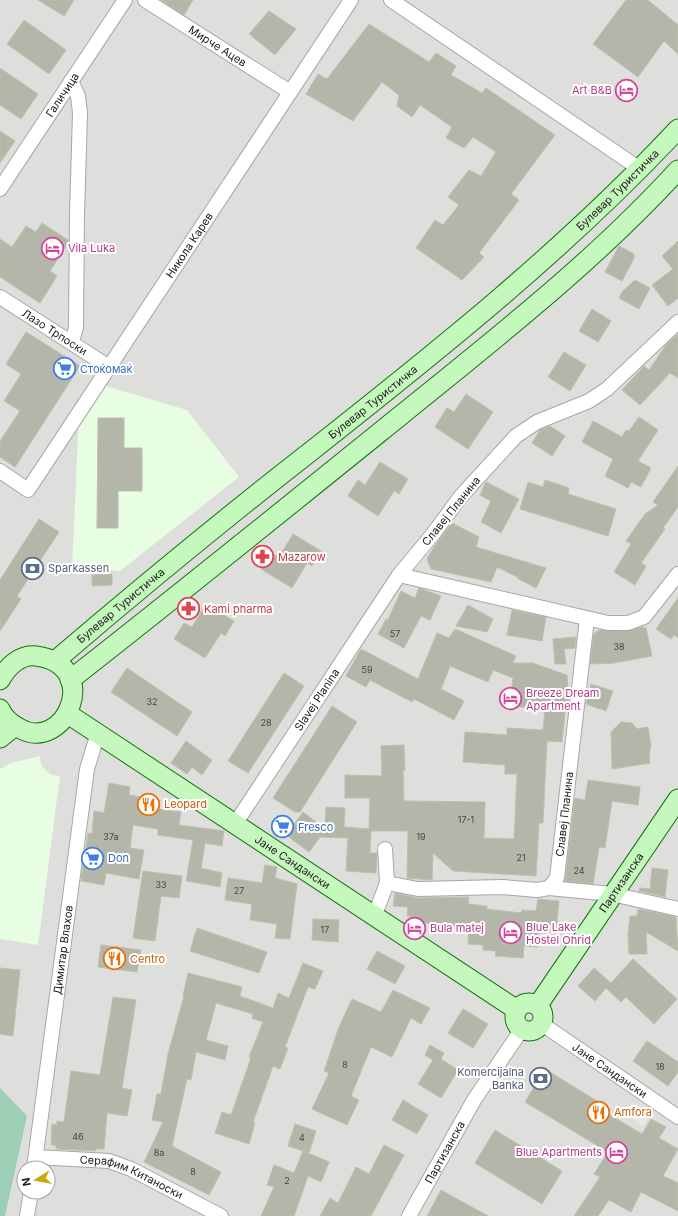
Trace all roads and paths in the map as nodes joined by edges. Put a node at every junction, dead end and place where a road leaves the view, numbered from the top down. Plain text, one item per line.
1 (125, 0) edge
2 (145, 0) edge
3 (351, 0) edge
4 (391, 0) edge
5 (71, 81) junction
6 (290, 92) junction
7 (678, 129) edge
8 (640, 169) junction
9 (678, 170) edge
10 (0, 189) edge
11 (0, 297) edge
12 (678, 322) edge
13 (72, 342) junction
14 (109, 367) junction
15 (0, 471) edge
16 (678, 574) edge
17 (399, 575) junction
18 (587, 619) junction
19 (55, 662) junction
20 (1, 675) edge
21 (70, 680) junction
22 (0, 709) edge
23 (68, 714) junction
24 (15, 726) junction
25 (98, 733) junction
26 (0, 738) edge
27 (678, 799) edge
28 (235, 824) junction
29 (386, 848) dead end
30 (387, 883) junction
31 (549, 888) junction
32 (612, 894) junction
33 (678, 909) edge
34 (374, 917) junction
35 (538, 1005) junction
36 (517, 1010) junction
37 (542, 1024) junction
38 (522, 1029) junction
39 (678, 1116) edge
40 (35, 1160) edge
41 (56, 1162) edge
42 (30, 1200) edge
43 (27, 1216) edge
44 (222, 1216) edge
45 (409, 1216) edge

1 - 5 street, Галичица
2 - 6 street, Мирче Ацев
3 - 6 street, Никола Карев
4 - 8 street
5 - 10 street, Галичица
5 - 13 street
6 - 14 street, Никола Карев
7 - 8 main road, Булевар Туристичка
8 - 19 main road, Булевар Туристичка
9 - 21 main road
11 - 13 street, Лазо Трпоски
12 - 17 street, Славеј Планина
13 - 14 street, Лазо Трпоски
14 - 15 street, Никола Карев
16 - 18 street
17 - 18 street
17 - 28 street, Slavej Planina
18 - 31 street, Славеј Планина
19 - 20 main road
19 - 21 main road
21 - 23 main road
22 - 24 main road
23 - 24 main road
23 - 25 main road, Јане Сандански
24 - 26 main road
25 - 28 main road, Јане Сандански
25 - 40 street, Димитар Влахов
27 - 32 main road, Партизанска
28 - 34 main road, Јане Сандански
29 - 30 street
30 - 31 street
30 - 34 street
31 - 32 street
32 - 33 street
32 - 35 main road, Партизанска
34 - 36 main road, Јане Сандански
35 - 36 main road
35 - 37 main road
36 - 38 main road
37 - 38 main road
37 - 39 street, Јане Сандански
38 - 45 street, Партизанска
41 - 44 street, Серафим Китаноски
42 - 43 street

